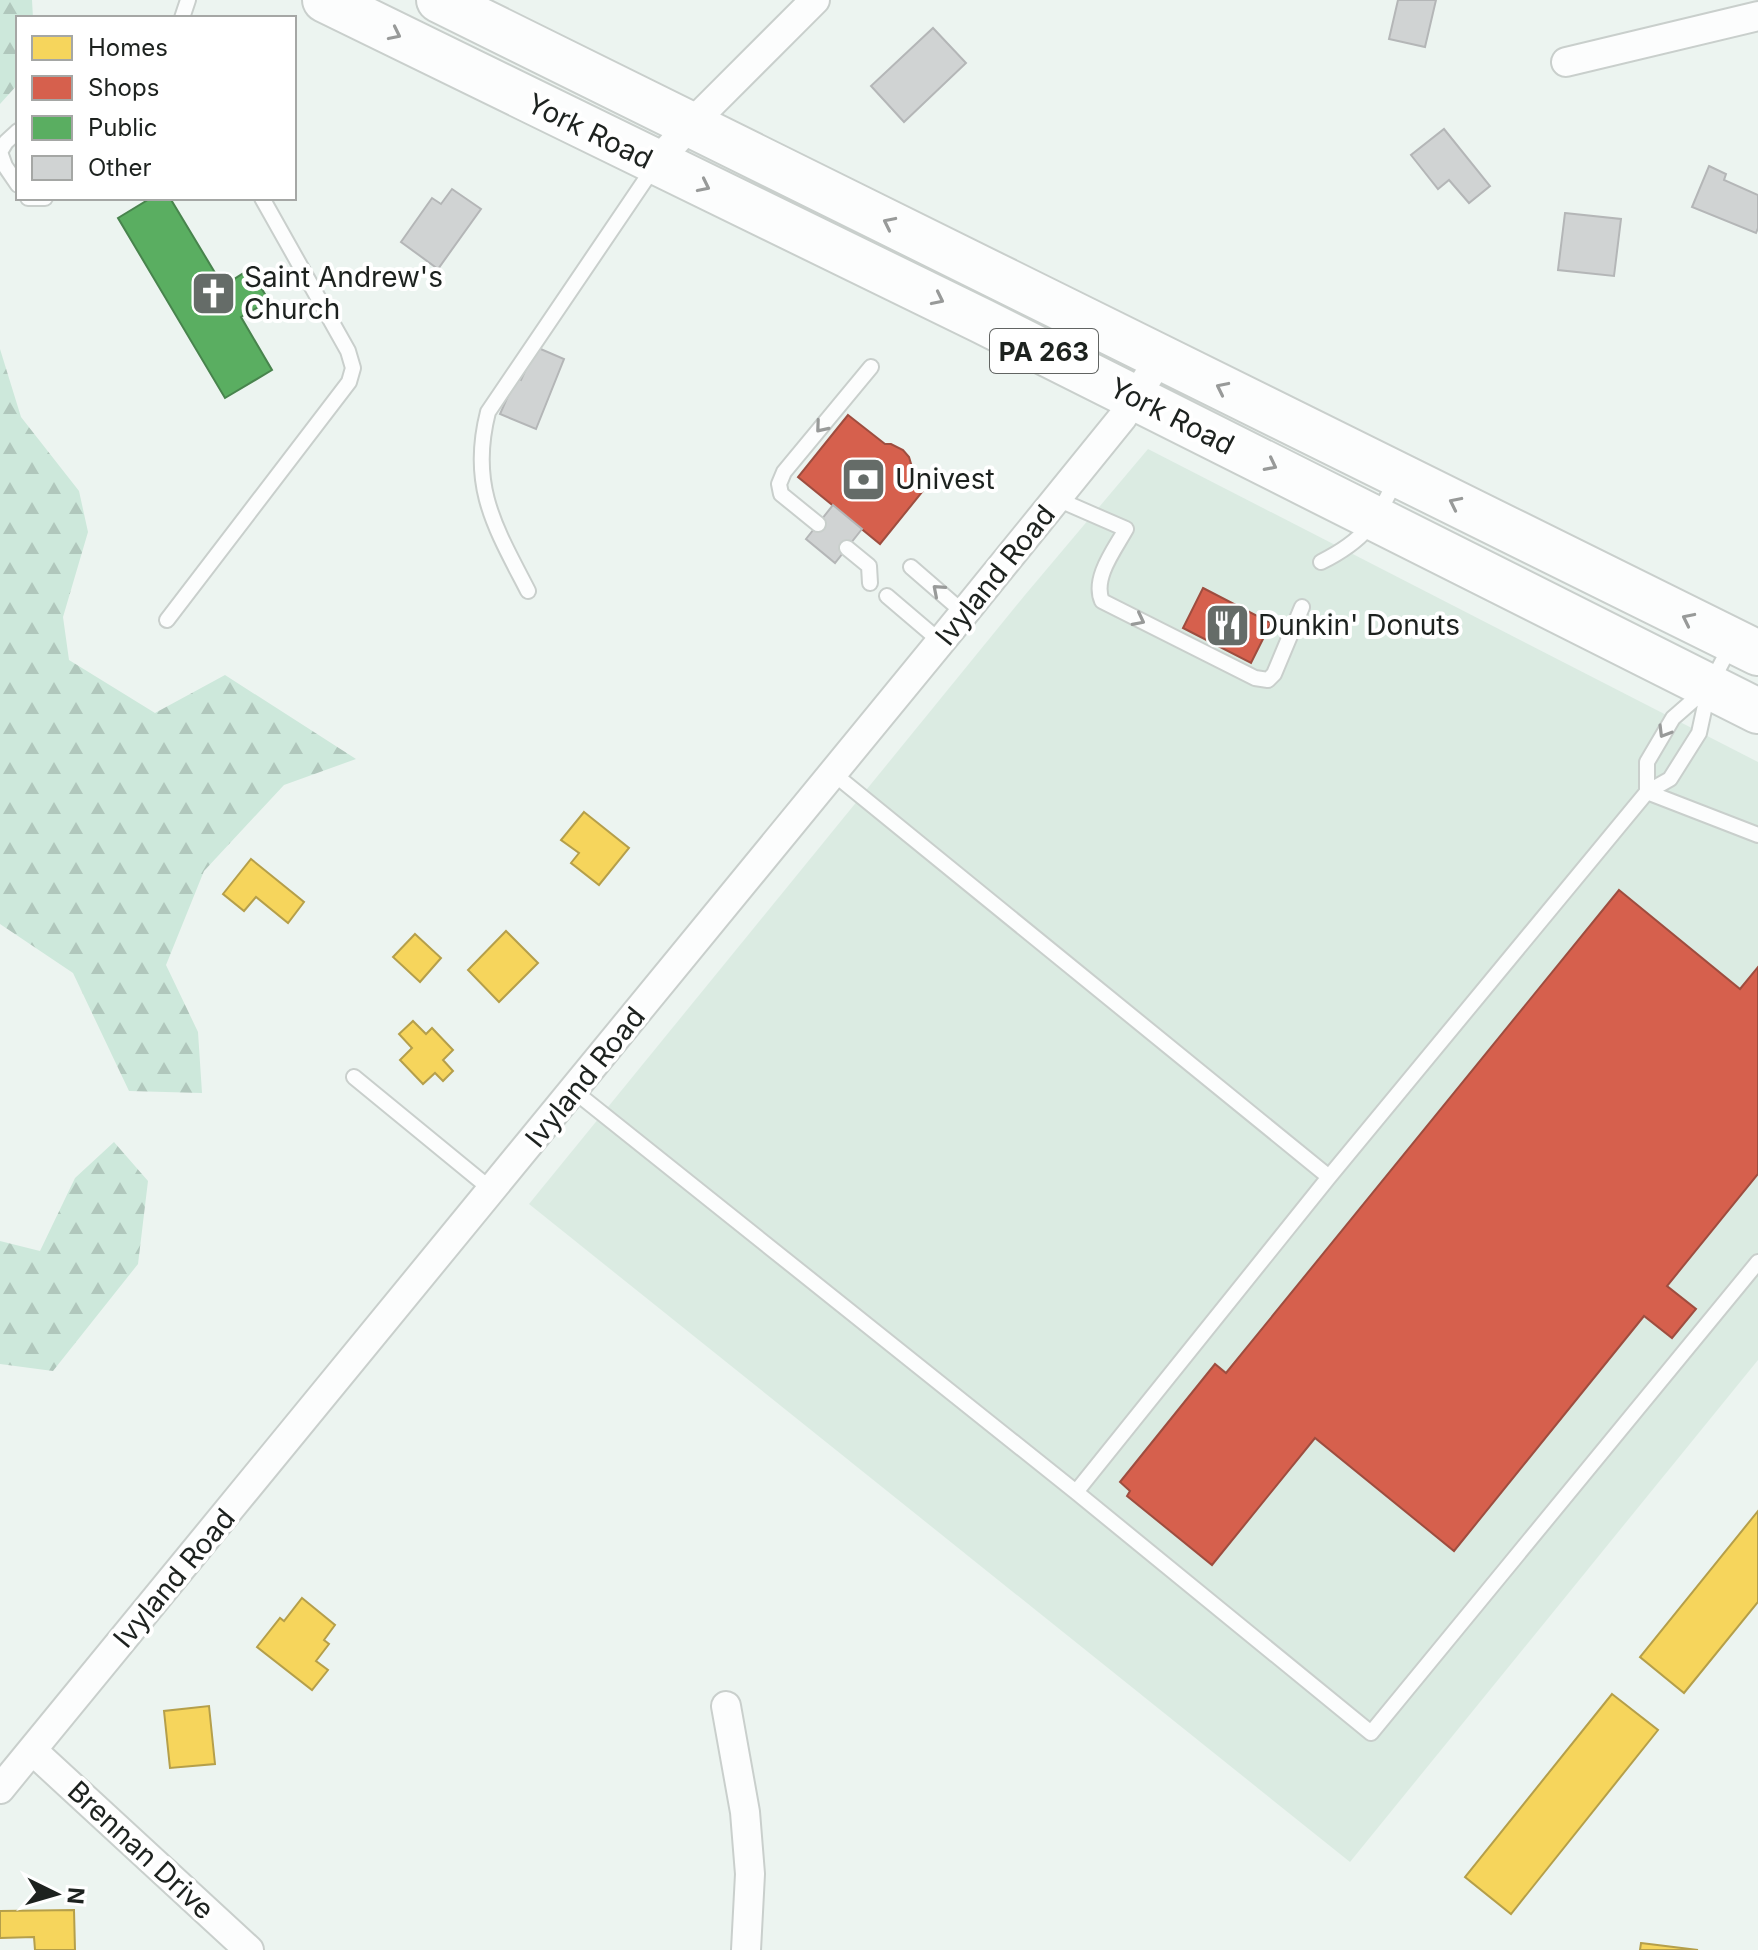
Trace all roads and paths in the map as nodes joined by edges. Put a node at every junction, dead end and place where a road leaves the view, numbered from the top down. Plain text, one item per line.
1 (325, 0) edge
2 (439, 0) edge
3 (815, 0) edge
4 (1758, 16) edge
5 (1566, 62) dead end
6 (691, 124) junction
7 (16, 133) edge
8 (656, 163) junction
9 (16, 182) edge
10 (263, 200) edge
11 (1160, 358) junction
12 (871, 367) dead end
13 (1134, 396) junction
14 (1399, 474) junction
15 (1057, 499) junction
16 (1377, 519) junction
17 (818, 524) dead end
18 (847, 548) dead end
19 (1321, 562) dead end
20 (911, 567) dead end
21 (870, 583) dead end
22 (528, 591) dead end
23 (887, 596) dead end
24 (1302, 607) dead end
25 (964, 613) junction
26 (167, 620) dead end
27 (941, 642) junction
28 (1745, 647) edge
29 (1709, 687) junction
30 (1758, 711) edge
31 (834, 774) junction
32 (1647, 792) junction
33 (1758, 835) edge
34 (354, 1077) dead end
35 (574, 1091) junction
36 (1329, 1177) junction
37 (493, 1191) junction
38 (1758, 1262) edge
39 (1076, 1492) junction
40 (726, 1706) dead end
41 (32, 1750) junction
42 (0, 1789) edge
43 (249, 1950) edge
44 (746, 1950) edge

1 -> 8 highway, York Road / PA 263
2 - 6 highway, York Road / PA 263
3 - 6 street
4 - 5 street
6 - 8 street
11 -> 6 highway, York Road / PA 263
7 - 9 lane
8 -> 13 highway, York Road / PA 263
8 - 22 lane
10 - 26 lane
11 - 13 street, Ivyland Road
14 -> 11 highway, York Road / PA 263
12 -> 17 lane
13 - 15 street, Ivyland Road
13 -> 16 highway, York Road / PA 263
14 - 16 lane
28 -> 14 highway, York Road / PA 263
15 -> 24 lane
15 - 25 street, Ivyland Road
16 - 19 lane
16 - 29 highway, York Road / PA 263
18 - 21 lane
25 -> 20 lane
23 - 27 lane
25 - 27 street, Ivyland Road
27 - 31 street, Ivyland Road
28 - 29 lane
29 - 30 highway, York Road / PA 263
29 - 32 lane
29 -> 32 lane
31 - 35 street, Ivyland Road
31 - 36 lane
32 - 33 lane
32 - 36 lane
34 - 37 lane
35 - 37 street, Ivyland Road
35 - 39 lane
36 - 39 lane
37 - 41 street, Ivyland Road
38 - 39 lane
40 - 44 street
41 - 42 street, Ivyland Road
41 - 43 street, Brennan Drive

